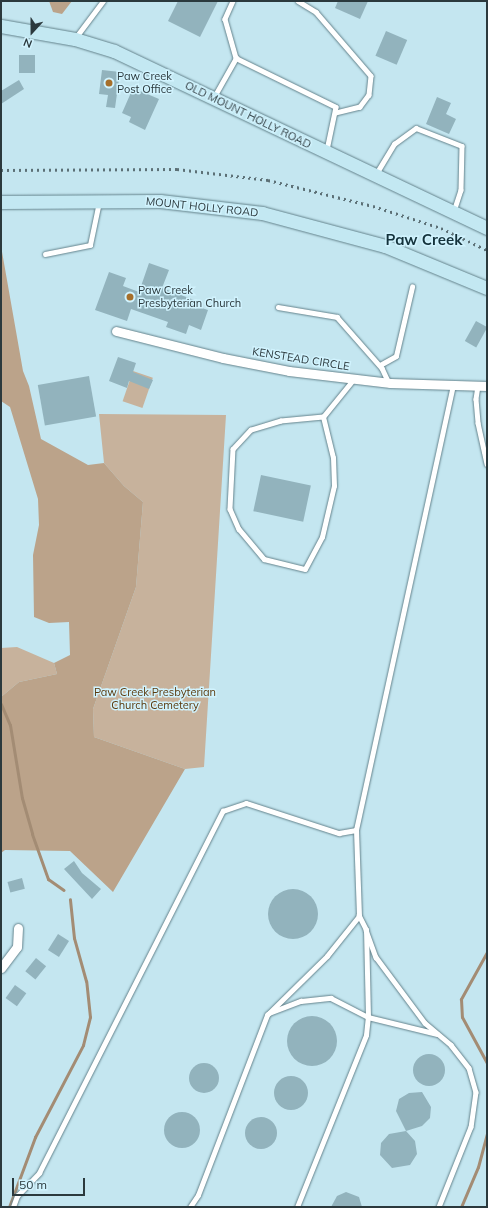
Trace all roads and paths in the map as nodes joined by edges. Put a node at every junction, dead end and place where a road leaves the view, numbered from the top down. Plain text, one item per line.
1 (103, 1) edge
2 (233, 1) edge
3 (298, 1) edge
4 (1, 26) edge
5 (75, 39) junction
6 (236, 58) junction
7 (213, 99) junction
8 (336, 114) junction
9 (326, 154) junction
10 (374, 176) junction
11 (100, 200) junction
12 (1, 202) edge
13 (453, 213) junction
14 (487, 228) edge
15 (45, 254) dead end
16 (412, 287) dead end
17 (487, 288) edge
18 (278, 307) dead end
19 (116, 330) dead end
20 (380, 365) junction
21 (353, 380) junction
22 (389, 383) junction
23 (453, 385) junction
24 (482, 386) edge
25 (323, 417) junction
26 (487, 464) edge
27 (356, 830) junction
28 (359, 916) junction
29 (18, 928) dead end
30 (366, 930) junction
31 (1, 968) edge
32 (266, 1015) junction
33 (368, 1017) junction
34 (438, 1035) junction
35 (13, 1207) edge
36 (190, 1207) edge
37 (297, 1207) edge
38 (439, 1207) edge

1 - 5 lane
2 - 6 lane
3 - 8 lane
4 - 5 street, OLD MOUNT HOLLY ROAD
5 - 7 street, OLD MOUNT HOLLY ROAD
6 - 7 lane
6 - 8 lane
7 - 9 street, OLD MOUNT HOLLY ROAD
8 - 9 lane
9 - 10 street, OLD MOUNT HOLLY ROAD
10 - 13 street, OLD MOUNT HOLLY ROAD
10 - 13 lane
11 - 12 street, MOUNT HOLLY ROAD
11 - 15 lane
11 - 17 street, MOUNT HOLLY ROAD
13 - 14 street, OLD MOUNT HOLLY ROAD
16 - 20 lane
18 - 20 lane
19 - 21 street, KENSTEAD CIRCLE
20 - 22 lane
21 - 22 street, KENSTEAD CIRCLE
21 - 25 lane
22 - 23 street, KENSTEAD CIRCLE
23 - 24 street, KENSTEAD CIRCLE
23 - 27 lane
24 - 26 lane
25 - 25 lane
27 - 28 lane
27 - 35 lane
28 - 30 lane
28 - 32 lane
29 - 31 street
30 - 33 lane
30 - 34 lane
32 - 33 lane
32 - 36 lane
33 - 34 lane
33 - 37 lane
34 - 38 lane

